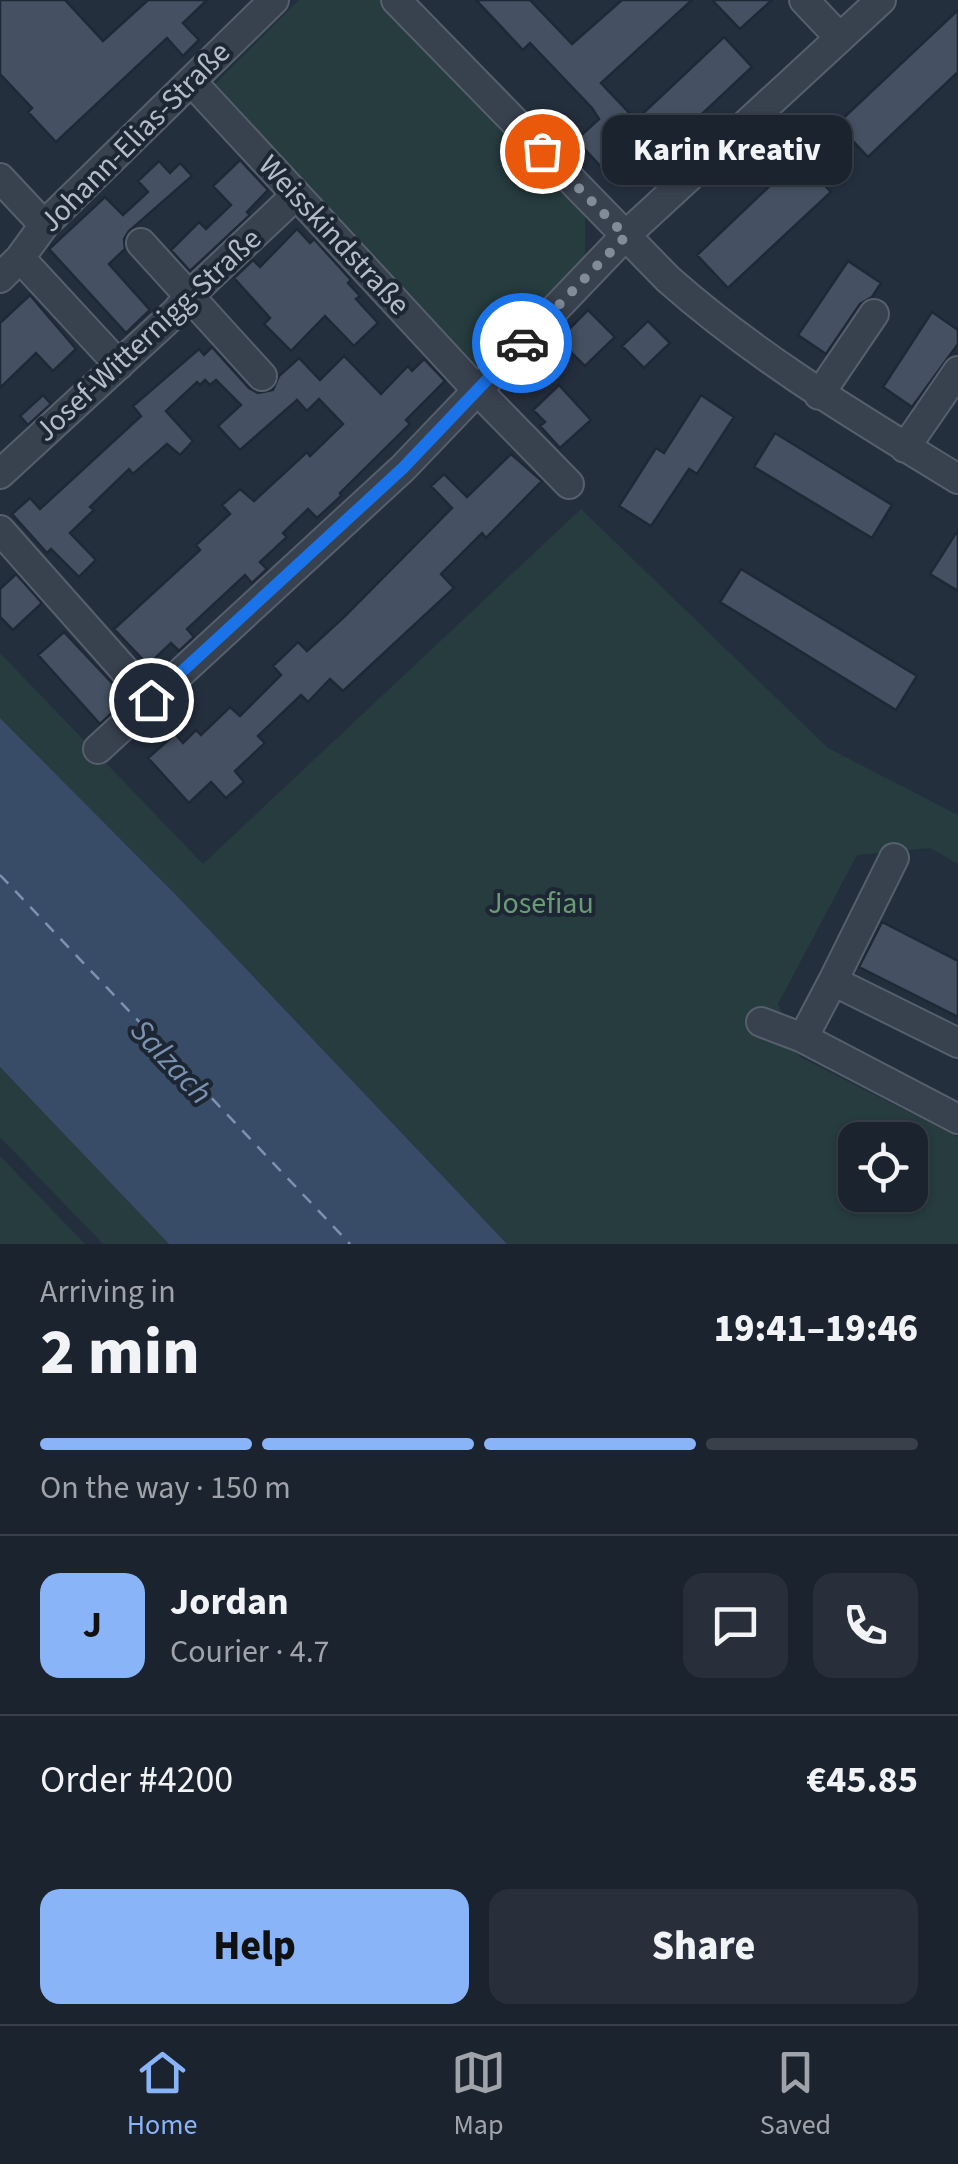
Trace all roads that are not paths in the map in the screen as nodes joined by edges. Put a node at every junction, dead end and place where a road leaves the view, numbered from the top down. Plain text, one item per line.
1 (274, 0) edge
2 (396, 0) edge
3 (804, 0) edge
4 (881, 0) edge
5 (840, 38) junction
6 (191, 80) junction
7 (0, 178) edge
8 (296, 195) junction
9 (44, 224) junction
10 (626, 236) junction
11 (141, 243) dead end
12 (10, 268) edge
13 (189, 296) junction
14 (874, 314) dead end
15 (118, 364) junction
16 (958, 371) edge
17 (262, 376) dead end
18 (477, 390) junction
19 (819, 395) junction
20 (905, 448) junction
21 (0, 474) edge
22 (958, 478) edge
23 (569, 484) dead end
24 (0, 530) edge
25 (151, 700) junction
26 (98, 749) dead end
27 (894, 858) dead end
28 (833, 980) junction
29 (761, 1022) dead end
30 (803, 1038) junction
31 (958, 1043) edge
32 (958, 1119) edge

1 - 6 street, Johann-Elias-Straße
2 - 10 street
3 - 5 street
4 - 5 street
5 - 10 street
6 - 8 street, Weisskindstraße
6 - 9 street, Johann-Elias-Straße
7 - 9 street
8 - 13 street, Josef-Witternigg-Straße
8 - 18 street, Weisskindstraße
9 - 12 street, Johann-Elias-Straße
10 - 18 street
10 - 19 street
11 - 13 street
12 - 15 street
13 - 15 street, Josef-Witternigg-Straße
13 - 17 street
14 - 19 street
15 - 21 street, Josef-Witternigg-Straße
16 - 20 street
18 - 23 street, Weisskindstraße
18 - 25 street
19 - 20 street
20 - 22 street
24 - 25 street
25 - 26 street
27 - 28 street
28 - 30 street
28 - 31 street
29 - 30 street
30 - 32 street

